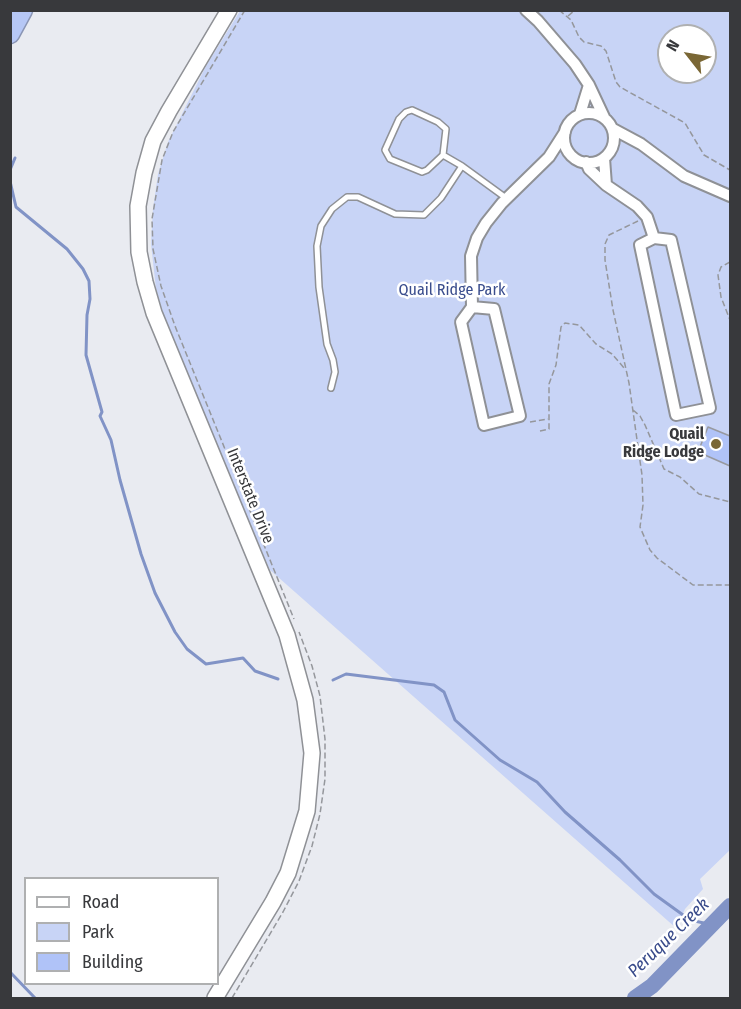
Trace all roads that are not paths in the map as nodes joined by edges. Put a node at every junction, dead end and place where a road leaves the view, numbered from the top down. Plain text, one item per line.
1 (23, 10) edge
2 (229, 10) edge
3 (526, 10) edge
4 (10, 34) edge
5 (589, 86) junction
6 (580, 114) junction
7 (604, 117) junction
8 (613, 129) junction
9 (565, 132) junction
10 (632, 140) junction
11 (613, 146) junction
12 (443, 155) junction
13 (572, 155) junction
14 (549, 157) junction
15 (604, 158) junction
16 (586, 162) junction
17 (462, 166) junction
18 (606, 185) junction
19 (730, 196) edge
20 (506, 198) junction
21 (654, 238) junction
22 (472, 307) junction
23 (331, 388) dead end
24 (215, 999) edge

1 - 4 highway
2 - 24 main road, Interstate Drive
3 - 5 street
5 - 6 street
5 - 7 street
6 - 7 street
6 - 9 street
7 - 8 street
8 - 10 street
8 - 11 street
9 - 13 street
9 - 14 street
10 - 11 street
10 - 19 street
11 - 15 street
12 - 12 lane
12 - 17 lane
13 - 14 street
13 - 16 street
14 - 20 street
15 - 16 street
15 - 18 street
16 - 18 street
17 - 20 lane
17 - 23 lane
18 - 21 street
20 - 22 street
21 - 21 street
22 - 22 street

